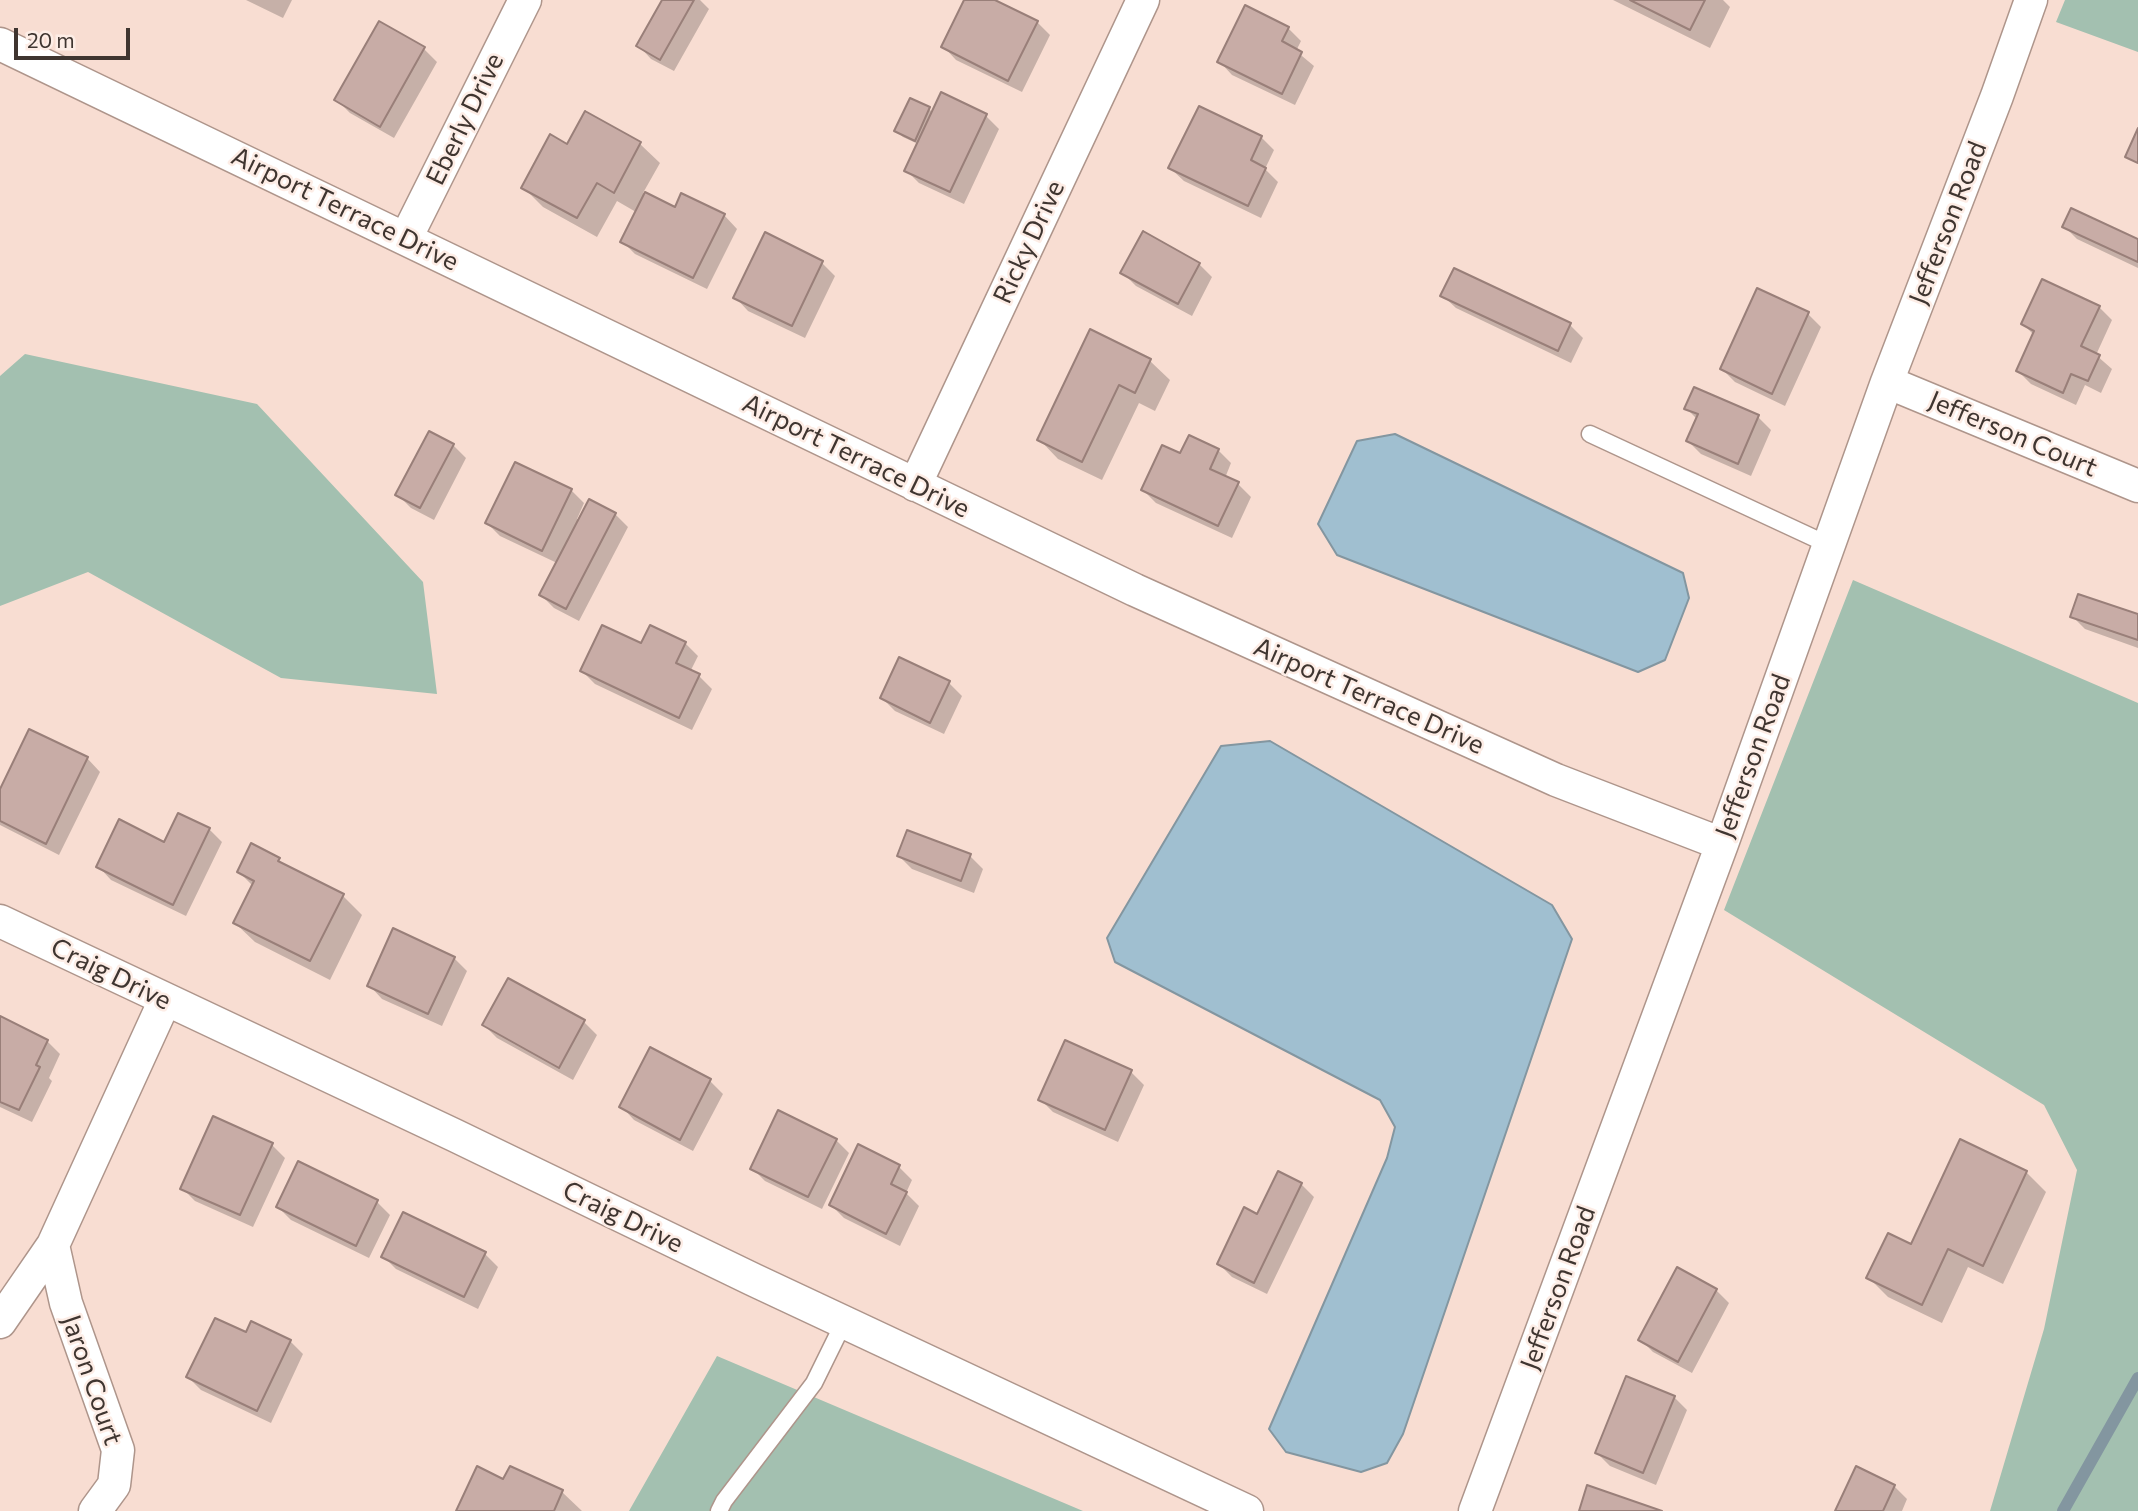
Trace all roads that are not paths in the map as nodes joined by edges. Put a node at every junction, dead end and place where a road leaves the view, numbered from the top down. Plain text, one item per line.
1 (525, 0) edge
2 (1143, 0) edge
3 (2031, 0) edge
4 (0, 44) edge
5 (406, 238) junction
6 (1887, 382) junction
7 (1590, 434) dead end
8 (915, 485) junction
9 (2138, 486) edge
10 (1829, 545) junction
11 (1722, 844) junction
12 (0, 921) edge
13 (165, 1000) junction
14 (53, 1245) junction
15 (0, 1322) edge
16 (844, 1322) junction
17 (95, 1511) edge
18 (719, 1511) edge
19 (1247, 1511) edge
20 (1475, 1511) edge

1 - 5 street, Eberly Drive
2 - 8 street, Ricky Drive
3 - 6 street, Jefferson Road
4 - 5 street, Airport Terrace Drive
5 - 8 street, Airport Terrace Drive
6 - 9 street, Jefferson Court
6 - 10 street, Jefferson Road
7 - 10 lane
8 - 11 street, Airport Terrace Drive
10 - 11 street, Jefferson Road
11 - 20 street, Jefferson Road
12 - 13 street, Craig Drive
13 - 14 street
13 - 16 street, Craig Drive
14 - 15 street
14 - 17 street, Jaron Court
16 - 18 lane
16 - 19 street, Craig Drive

